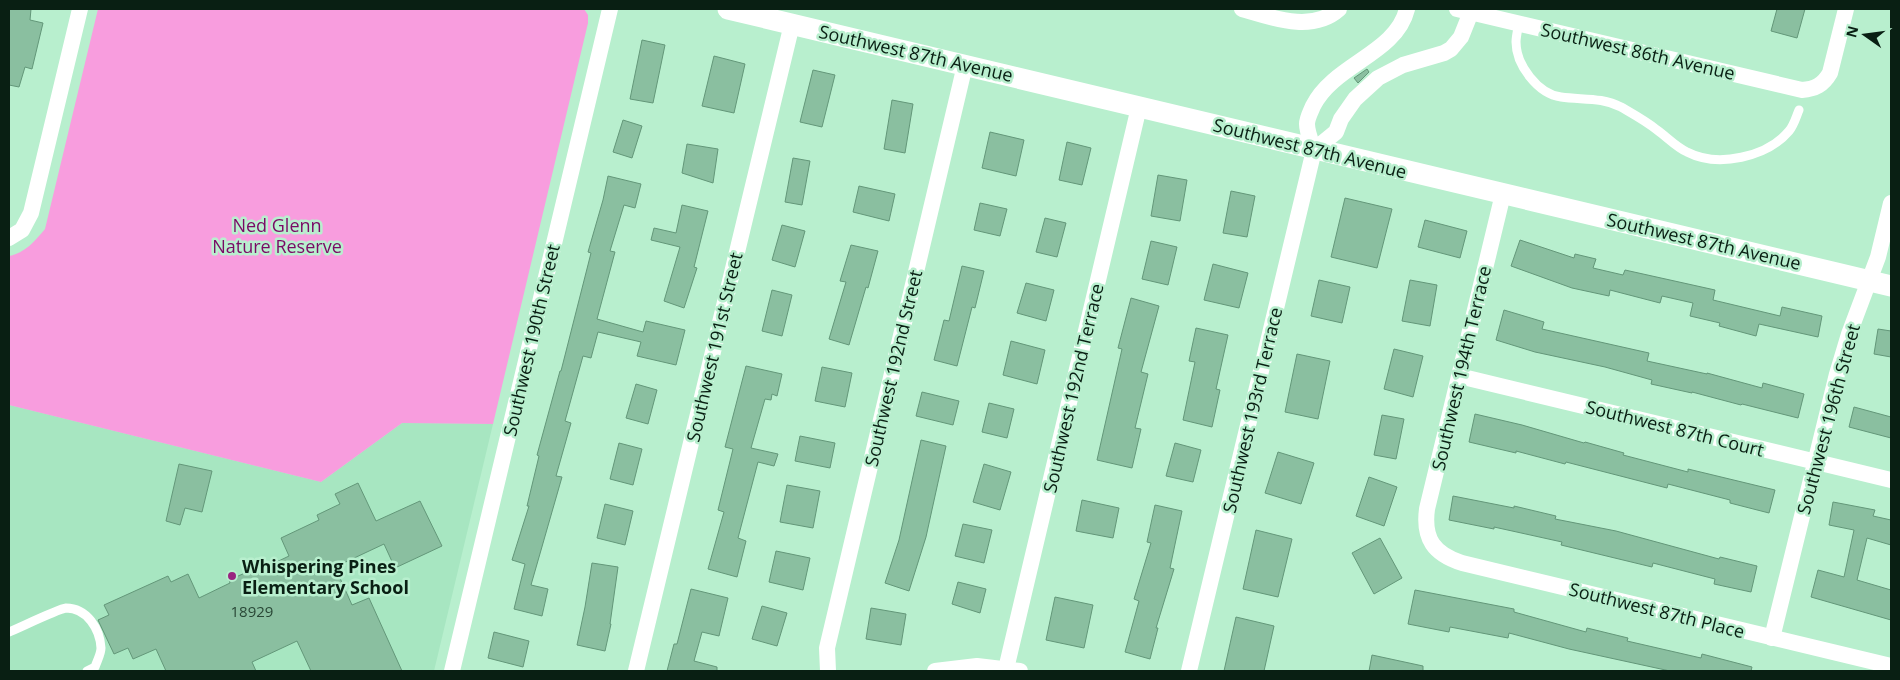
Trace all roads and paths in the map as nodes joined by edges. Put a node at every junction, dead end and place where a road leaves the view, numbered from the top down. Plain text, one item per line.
1 (80, 9) edge
2 (610, 9) edge
3 (728, 9) edge
4 (1246, 9) edge
5 (1340, 9) edge
6 (1407, 9) edge
7 (1846, 9) edge
8 (1464, 10) edge
9 (1519, 23) junction
10 (792, 24) junction
11 (1380, 46) junction
12 (965, 65) junction
13 (1394, 69) junction
14 (1335, 79) junction
15 (1355, 99) junction
16 (1140, 107) junction
17 (1799, 110) dead end
18 (1314, 150) junction
19 (1503, 194) junction
20 (1891, 203) edge
21 (9, 238) edge
22 (1869, 280) junction
23 (1891, 286) edge
24 (1459, 376) junction
25 (1816, 462) junction
26 (1891, 480) edge
27 (1430, 541) joint
28 (9, 632) edge
29 (1772, 638) junction
30 (1891, 666) edge
31 (1013, 670) edge
32 (86, 671) edge
33 (452, 671) edge
34 (636, 671) edge
35 (828, 671) edge
36 (935, 671) edge
37 (1189, 671) edge

1 - 21 street
2 - 33 street, Southwest 190th Street
3 - 10 street, Southwest 87th Avenue
4 - 5 street
6 - 11 street
7 - 9 street, Southwest 86th Avenue
8 - 9 street, Southwest 86th Avenue
8 - 13 street
9 - 17 lane
10 - 12 street, Southwest 87th Avenue
10 - 34 street, Southwest 191st Street
11 - 13 street
11 - 14 street
12 - 16 street, Southwest 87th Avenue
12 - 35 street, Southwest 192nd Street
13 - 15 street
14 - 15 street
14 - 18 street
15 - 18 street
16 - 18 street, Southwest 87th Avenue
16 - 31 street, Southwest 192nd Terrace
18 - 19 street, Southwest 87th Avenue
18 - 37 street, Southwest 193rd Terrace
19 - 22 street, Southwest 87th Avenue
19 - 24 street, Southwest 194th Terrace
20 - 22 street, Southwest 196th Street
22 - 23 street, Southwest 87th Avenue
22 - 25 street, Southwest 196th Street
24 - 25 street, Southwest 87th Court
24 - 27 street, Southwest 194th Terrace
25 - 26 street, Southwest 87th Court
25 - 29 street, Southwest 196th Street
27 - 29 street, Southwest 87th Place
28 - 32 lane
29 - 30 street, Southwest 87th Place
31 - 36 street

